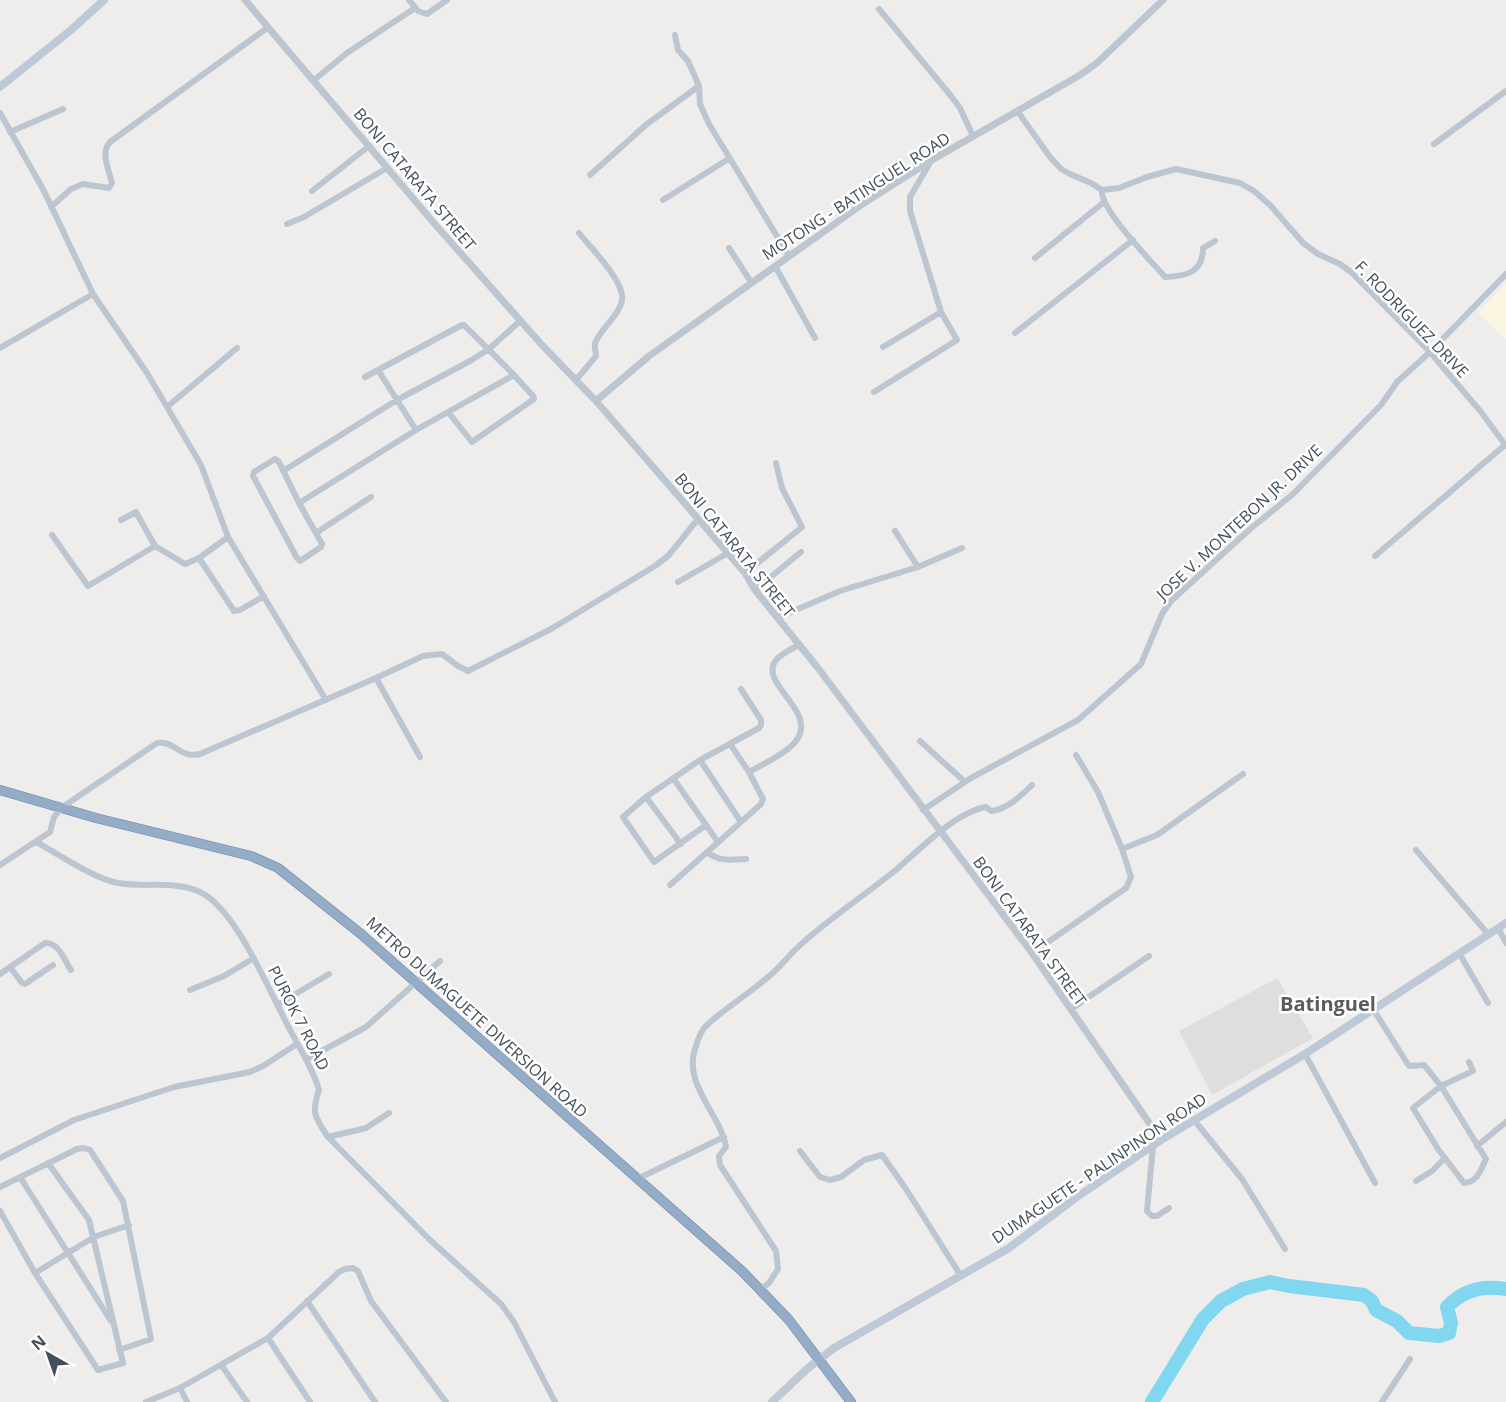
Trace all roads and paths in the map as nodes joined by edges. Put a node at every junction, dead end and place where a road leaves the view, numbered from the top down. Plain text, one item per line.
1 (104, 0) edge
2 (245, 0) edge
3 (409, 0) edge
4 (447, 0) edge
5 (1163, 0) edge
6 (415, 8) junction
7 (879, 9) dead end
8 (267, 28) junction
9 (675, 36) dead end
10 (314, 80) junction
11 (699, 86) junction
12 (0, 87) edge
13 (1506, 91) edge
14 (63, 108) dead end
15 (1018, 112) junction
16 (0, 113) edge
17 (10, 132) junction
18 (973, 136) junction
19 (1434, 144) dead end
20 (369, 146) junction
21 (730, 159) junction
22 (932, 160) junction
23 (387, 168) junction
24 (590, 175) dead end
25 (1102, 190) junction
26 (312, 191) dead end
27 (663, 200) dead end
28 (1104, 202) junction
29 (51, 207) junction
30 (287, 224) dead end
31 (579, 233) dead end
32 (1133, 240) junction
33 (1215, 241) dead end
34 (729, 248) dead end
35 (789, 256) junction
36 (1035, 258) dead end
37 (775, 266) junction
38 (1506, 274) edge
39 (751, 282) junction
40 (93, 294) junction
41 (940, 312) junction
42 (520, 321) junction
43 (1015, 333) dead end
44 (815, 338) dead end
45 (883, 347) dead end
46 (0, 348) edge
47 (237, 348) dead end
48 (489, 349) junction
49 (1430, 352) junction
50 (378, 370) junction
51 (514, 375) junction
52 (365, 377) dead end
53 (576, 380) junction
54 (874, 392) dead end
55 (397, 400) junction
56 (596, 401) junction
57 (167, 407) junction
58 (448, 412) junction
59 (416, 430) junction
60 (1506, 445) edge
61 (776, 463) dead end
62 (283, 471) junction
63 (371, 496) dead end
64 (299, 503) junction
65 (698, 519) junction
66 (121, 520) dead end
67 (895, 531) dead end
68 (316, 533) junction
69 (52, 535) dead end
70 (228, 537) junction
71 (155, 546) junction
72 (962, 548) dead end
73 (801, 552) dead end
74 (728, 553) junction
75 (1376, 556) dead end
76 (199, 558) junction
77 (918, 567) junction
78 (745, 573) junction
79 (678, 582) dead end
80 (755, 590) junction
81 (264, 596) junction
82 (777, 618) junction
83 (800, 645) junction
84 (376, 678) junction
85 (741, 689) dead end
86 (326, 700) junction
87 (920, 741) dead end
88 (730, 744) junction
89 (1076, 755) dead end
90 (420, 757) dead end
91 (700, 760) junction
92 (749, 772) junction
93 (1243, 774) dead end
94 (673, 778) junction
95 (965, 782) junction
96 (1032, 785) dead end
97 (0, 790) edge
98 (646, 797) junction
99 (61, 808) junction
100 (922, 810) junction
101 (741, 822) junction
102 (706, 825) junction
103 (941, 832) junction
104 (36, 842) junction
105 (718, 842) junction
106 (681, 844) junction
107 (1122, 849) junction
108 (1416, 850) dead end
109 (707, 852) junction
110 (746, 859) dead end
111 (0, 865) edge
112 (670, 885) dead end
113 (1506, 923) edge
114 (1498, 928) junction
115 (1488, 934) junction
116 (1506, 943) edge
117 (1032, 953) junction
118 (1459, 953) junction
119 (1149, 956) dead end
120 (254, 958) junction
121 (440, 961) dead end
122 (53, 965) dead end
123 (10, 967) junction
124 (71, 970) dead end
125 (0, 974) edge
126 (329, 974) dead end
127 (415, 983) junction
128 (190, 990) dead end
129 (1488, 1003) dead end
130 (277, 1005) junction
131 (1071, 1009) junction
132 (1373, 1009) junction
133 (297, 1044) junction
134 (1305, 1054) junction
135 (307, 1059) junction
136 (1469, 1062) dead end
137 (1441, 1086) junction
138 (389, 1113) dead end
139 (1194, 1120) junction
140 (1506, 1122) edge
141 (328, 1137) junction
142 (724, 1137) junction
143 (1161, 1140) junction
144 (1153, 1146) junction
145 (1477, 1146) junction
146 (800, 1151) dead end
147 (0, 1158) edge
148 (1445, 1158) junction
149 (48, 1163) junction
150 (20, 1177) junction
151 (637, 1179) junction
152 (1416, 1181) dead end
153 (1375, 1183) dead end
154 (0, 1187) edge
155 (1169, 1208) dead end
156 (0, 1211) edge
157 (3, 1224) edge
158 (129, 1226) junction
159 (94, 1237) junction
160 (1285, 1249) dead end
161 (68, 1252) junction
162 (35, 1273) junction
163 (960, 1276) junction
164 (761, 1289) junction
165 (307, 1301) junction
166 (113, 1325) junction
167 (268, 1338) junction
168 (119, 1350) junction
169 (819, 1358) junction
170 (1410, 1359) dead end
171 (222, 1366) junction
172 (180, 1389) junction
173 (146, 1402) edge
174 (187, 1402) edge
175 (247, 1402) edge
176 (310, 1402) edge
177 (375, 1402) edge
178 (446, 1402) edge
179 (555, 1402) edge
180 (772, 1402) edge
181 (851, 1402) edge
182 (1382, 1402) edge

1 - 12 main road
2 - 8 street, BONI CATARATA STREET
3 - 6 street
4 - 6 street
5 - 15 street, MOTONG - BATINGUEL ROAD
6 - 10 street
7 - 18 street
8 - 10 street, BONI CATARATA STREET
8 - 29 street
9 - 11 street
10 - 20 street, BONI CATARATA STREET
11 - 21 street
11 - 24 street
13 - 19 street
14 - 17 street
15 - 18 street, MOTONG - BATINGUEL ROAD
15 - 25 street
16 - 17 street
17 - 29 street
18 - 22 street, MOTONG - BATINGUEL ROAD
20 - 23 street, BONI CATARATA STREET
20 - 26 street
21 - 27 street
21 - 35 street
22 - 35 street, MOTONG - BATINGUEL ROAD
22 - 41 street
23 - 30 street
23 - 42 street, BONI CATARATA STREET
25 - 28 street
25 - 49 street, F. RODRIGUEZ DRIVE
28 - 32 street
28 - 36 street
29 - 40 street
31 - 53 street
32 - 33 street
32 - 43 street
34 - 39 street
35 - 37 street, MOTONG - BATINGUEL ROAD
37 - 39 street, MOTONG - BATINGUEL ROAD
37 - 44 street
38 - 49 street, JOSE V. MONTEBON JR. DRIVE
39 - 56 street, MOTONG - BATINGUEL ROAD
40 - 46 street
40 - 57 street
41 - 45 street
41 - 54 street
42 - 48 street
42 - 53 street, BONI CATARATA STREET
47 - 57 street
48 - 50 street
48 - 51 street
48 - 55 street
49 - 60 street, F. RODRIGUEZ DRIVE
49 - 95 street, JOSE V. MONTEBON JR. DRIVE
50 - 52 street
50 - 55 street
51 - 58 street
51 - 58 street
53 - 56 street, BONI CATARATA STREET
55 - 59 street
55 - 62 street
56 - 65 street, BONI CATARATA STREET
57 - 70 street
58 - 59 street
59 - 64 street
60 - 75 street
61 - 78 street
62 - 64 street
62 - 68 street
63 - 68 street
64 - 68 street
65 - 74 street, BONI CATARATA STREET
65 - 84 street
66 - 71 street
67 - 77 street
69 - 71 street
70 - 76 street
70 - 81 street
71 - 76 street
72 - 77 street
73 - 80 street
74 - 78 street, BONI CATARATA STREET
74 - 79 street
76 - 81 street
77 - 82 street
78 - 80 street, BONI CATARATA STREET
80 - 82 street, BONI CATARATA STREET
81 - 86 street
82 - 83 street, BONI CATARATA STREET
83 - 92 street
83 - 100 street, BONI CATARATA STREET
84 - 86 street
84 - 90 street
85 - 88 street
86 - 99 street
87 - 95 street
88 - 91 street
88 - 92 street
89 - 107 street
91 - 94 street
91 - 101 street
92 - 101 street
93 - 107 street
94 - 98 street
94 - 102 street
95 - 100 street, JOSE V. MONTEBON JR. DRIVE
96 - 103 street
97 - 99 highway, METRO DUMAGUETE DIVERSION ROAD
98 - 106 street
98 - 106 street
99 - 104 street
99 - 127 highway, METRO DUMAGUETE DIVERSION ROAD
100 - 103 street, BONI CATARATA STREET
101 - 105 street
102 - 105 street
102 - 106 street
103 - 117 street, BONI CATARATA STREET
103 - 142 street
104 - 111 street
104 - 120 street, PUROK 7 ROAD
105 - 109 street
107 - 117 street
108 - 115 street
109 - 110 street
109 - 112 street
113 - 114 main road, DUMAGUETE - PALINPINON ROAD
114 - 115 main road, DUMAGUETE - PALINPINON ROAD
114 - 116 street
115 - 118 main road, DUMAGUETE - PALINPINON ROAD
117 - 131 street, BONI CATARATA STREET
118 - 129 street
118 - 132 main road, DUMAGUETE - PALINPINON ROAD
119 - 131 street
120 - 128 street
120 - 130 street, PUROK 7 ROAD
121 - 127 street
122 - 123 street
123 - 124 street
123 - 125 street
126 - 130 street
127 - 135 street
127 - 151 highway, METRO DUMAGUETE DIVERSION ROAD
130 - 133 street, PUROK 7 ROAD
131 - 143 street, BONI CATARATA STREET
132 - 134 main road, DUMAGUETE - PALINPINON ROAD
132 - 137 street
133 - 135 street, PUROK 7 ROAD
133 - 147 street
134 - 139 main road, DUMAGUETE - PALINPINON ROAD
134 - 153 street
135 - 141 street, PUROK 7 ROAD
136 - 137 street
137 - 145 street
137 - 148 street
138 - 141 street
139 - 143 main road, DUMAGUETE - PALINPINON ROAD
139 - 160 street
140 - 145 street
141 - 179 street, PUROK 7 ROAD
142 - 151 street
142 - 164 street
143 - 144 main road, DUMAGUETE - PALINPINON ROAD
144 - 155 street
144 - 163 main road, DUMAGUETE - PALINPINON ROAD
145 - 148 street
146 - 163 street
148 - 152 street
149 - 150 street
149 - 158 street
149 - 159 street
150 - 154 street
150 - 161 street
151 - 164 highway, METRO DUMAGUETE DIVERSION ROAD
156 - 157 street
157 - 162 street
158 - 159 street
158 - 168 street
159 - 161 street
159 - 166 street
161 - 162 street
161 - 166 street
162 - 168 street
163 - 169 main road, DUMAGUETE - PALINPINON ROAD
164 - 169 highway, METRO DUMAGUETE DIVERSION ROAD
165 - 167 street
165 - 177 street
165 - 178 street
166 - 168 street
167 - 171 street
167 - 176 street
169 - 180 main road, DUMAGUETE - PALINPINON ROAD
169 - 181 highway, METRO DUMAGUETE DIVERSION ROAD
170 - 182 street
171 - 172 street
171 - 175 street
172 - 173 street
172 - 174 street

